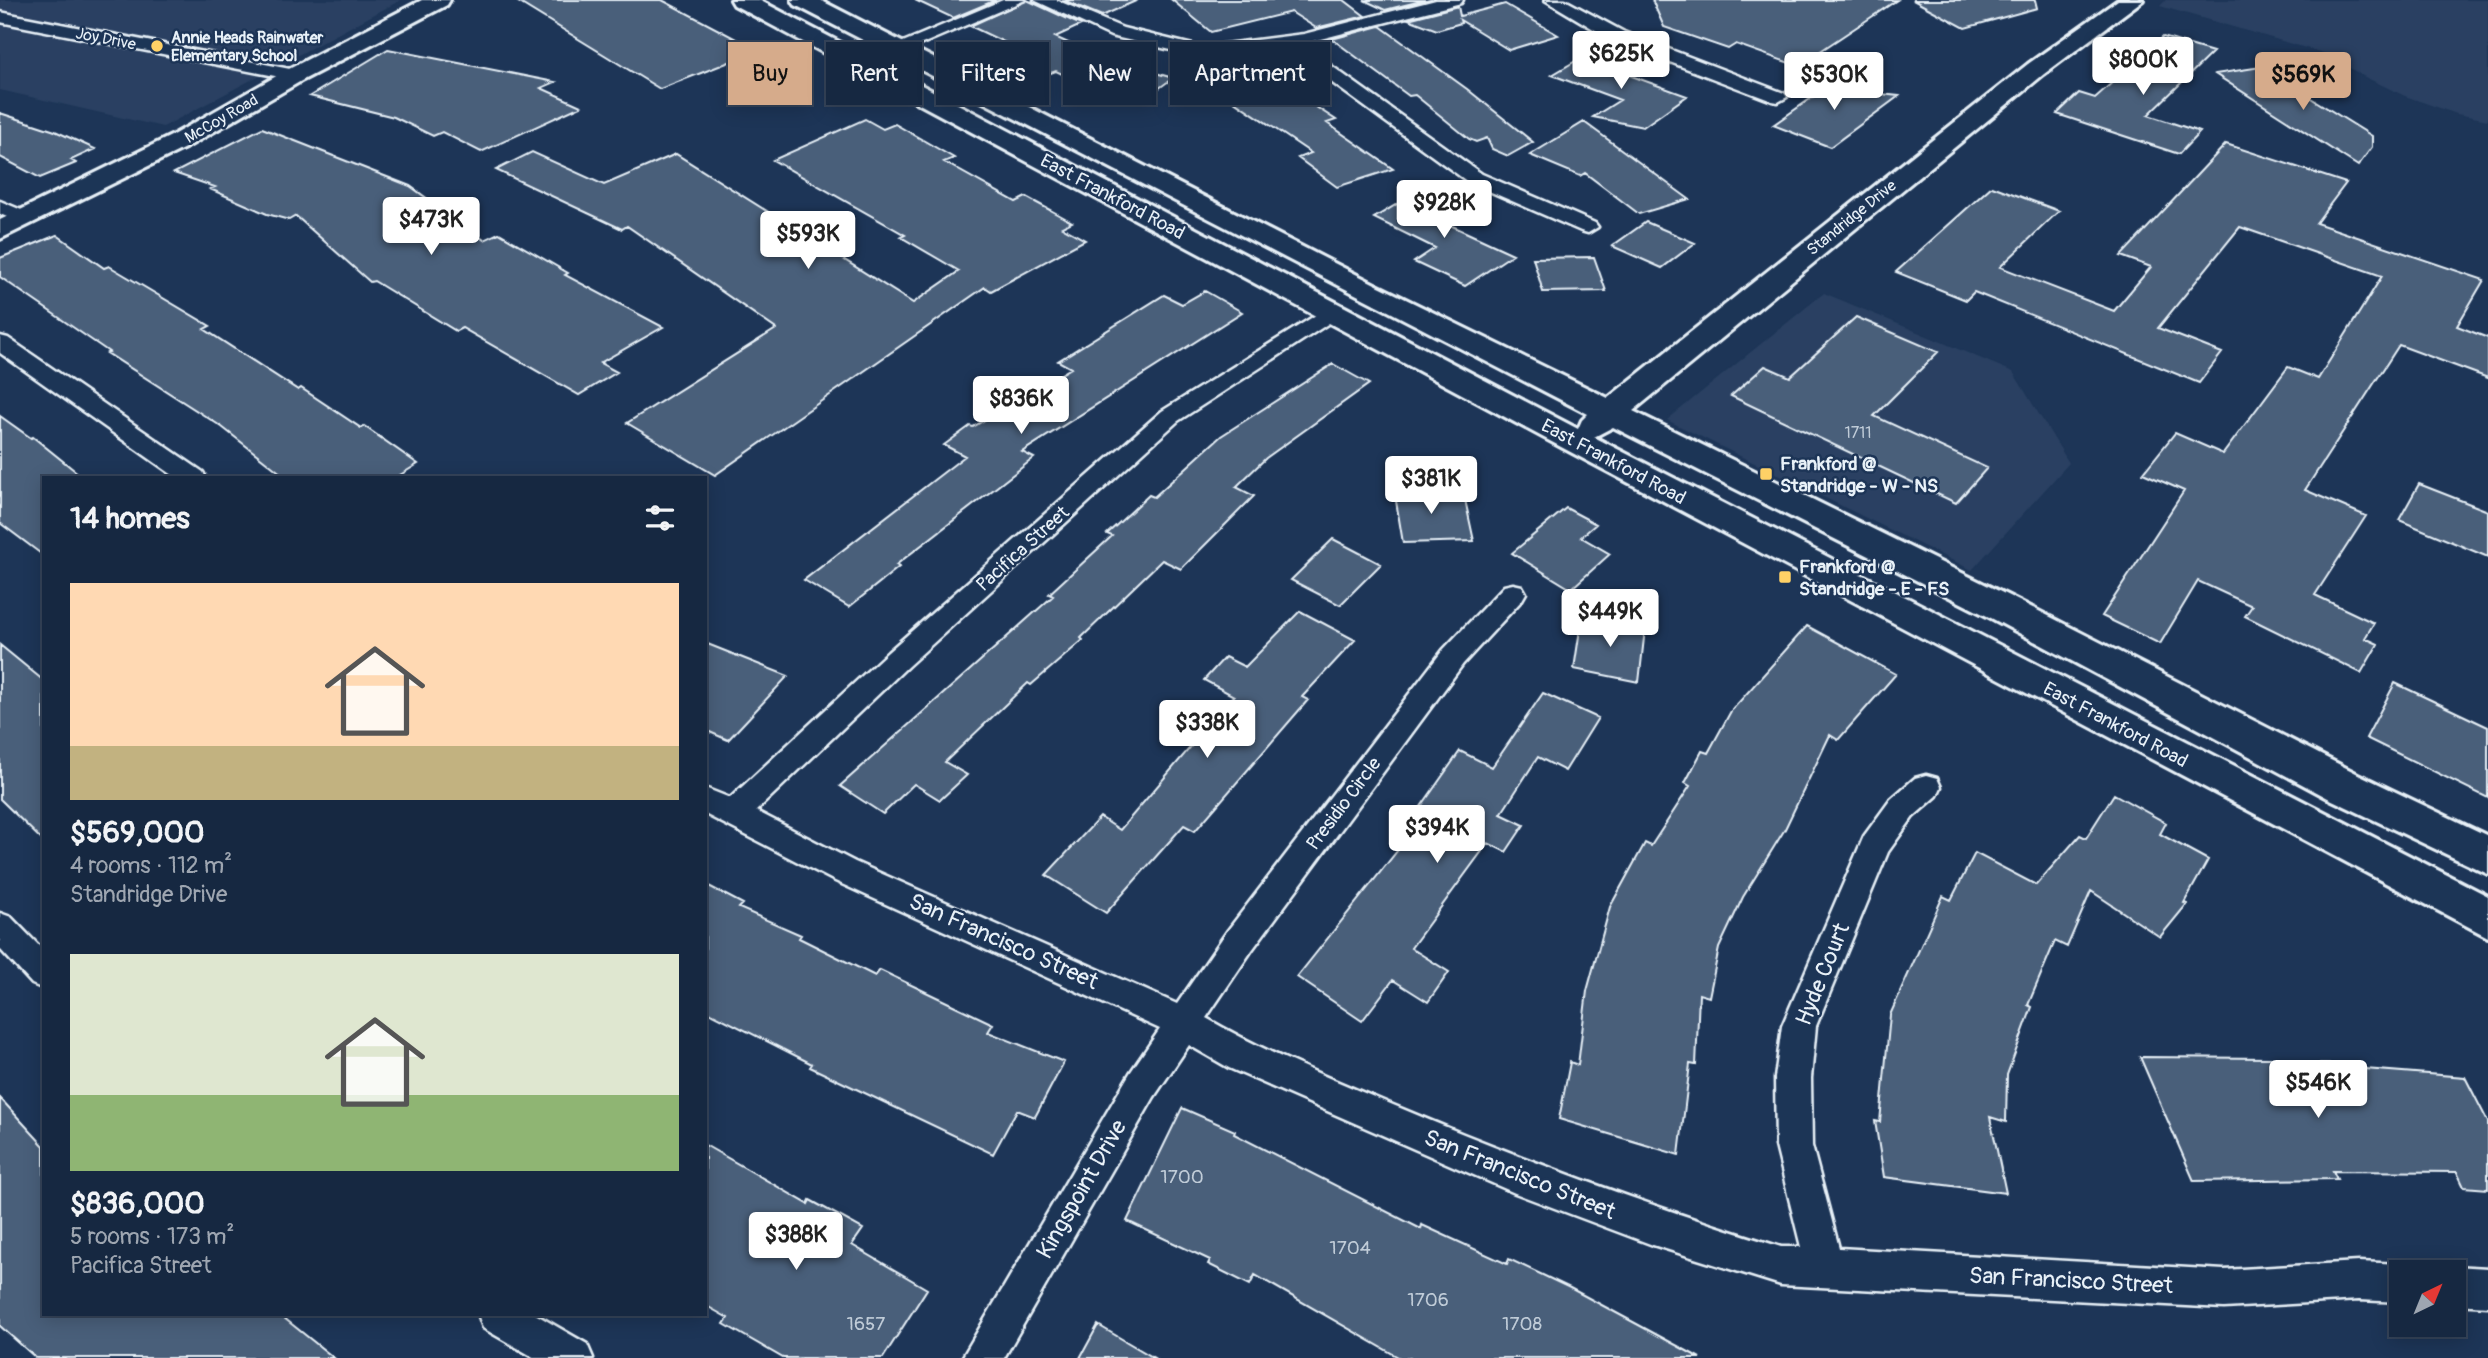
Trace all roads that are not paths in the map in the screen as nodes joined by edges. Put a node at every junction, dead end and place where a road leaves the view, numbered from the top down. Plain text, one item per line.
1 (439, 0) edge
2 (742, 0) edge
3 (803, 0) edge
4 (1017, 0) edge
5 (1042, 0) edge
6 (1455, 0) edge
7 (1553, 0) edge
8 (2132, 0) edge
9 (0, 16) edge
10 (884, 42) edge
11 (914, 42) edge
12 (1287, 42) edge
13 (826, 44) edge
14 (1170, 45) edge
15 (922, 62) edge
16 (1330, 73) edge
17 (295, 75) junction
18 (922, 95) edge
19 (1778, 97) dead end
20 (0, 207) edge
21 (24, 218) junction
22 (1588, 227) dead end
23 (0, 230) edge
24 (1332, 311) junction
25 (0, 342) edge
26 (1609, 413) junction
27 (1575, 442) junction
28 (191, 476) edge
29 (1513, 593) dead end
30 (1926, 787) dead end
31 (719, 806) edge
32 (2488, 856) edge
33 (2488, 918) edge
34 (6, 943) edge
35 (42, 972) edge
36 (1183, 1023) junction
37 (1825, 1266) junction
38 (2389, 1282) edge
39 (2466, 1286) edge
40 (2488, 1287) edge
41 (500, 1316) edge
42 (573, 1358) edge
43 (982, 1358) edge

1 - 17 main road, McCoy Road
2 - 13 main road, East Frankford Road
3 - 10 main road, East Frankford Road
4 - 11 street
5 - 14 street
6 - 12 street
7 - 19 street
8 - 26 main road, Standridge Drive
9 - 17 street, Joy Drive
15 - 26 main road, East Frankford Road
16 - 22 street
17 - 21 main road, McCoy Road
18 - 24 main road, East Frankford Road
20 - 21 street
21 - 23 main road, McCoy Road
24 - 27 main road, East Frankford Road
24 - 31 street, Pacifica Street
25 - 28 street
26 - 27 main road, Standridge Drive
26 - 32 main road, East Frankford Road
27 - 33 main road, East Frankford Road
29 - 36 street, Presidio Circle
30 - 37 street, Hyde Court
31 - 36 street, San Francisco Street
34 - 35 street
36 - 37 street, San Francisco Street
36 - 43 street, Kingspoint Drive
37 - 38 street, San Francisco Street
39 - 40 street
41 - 42 street

